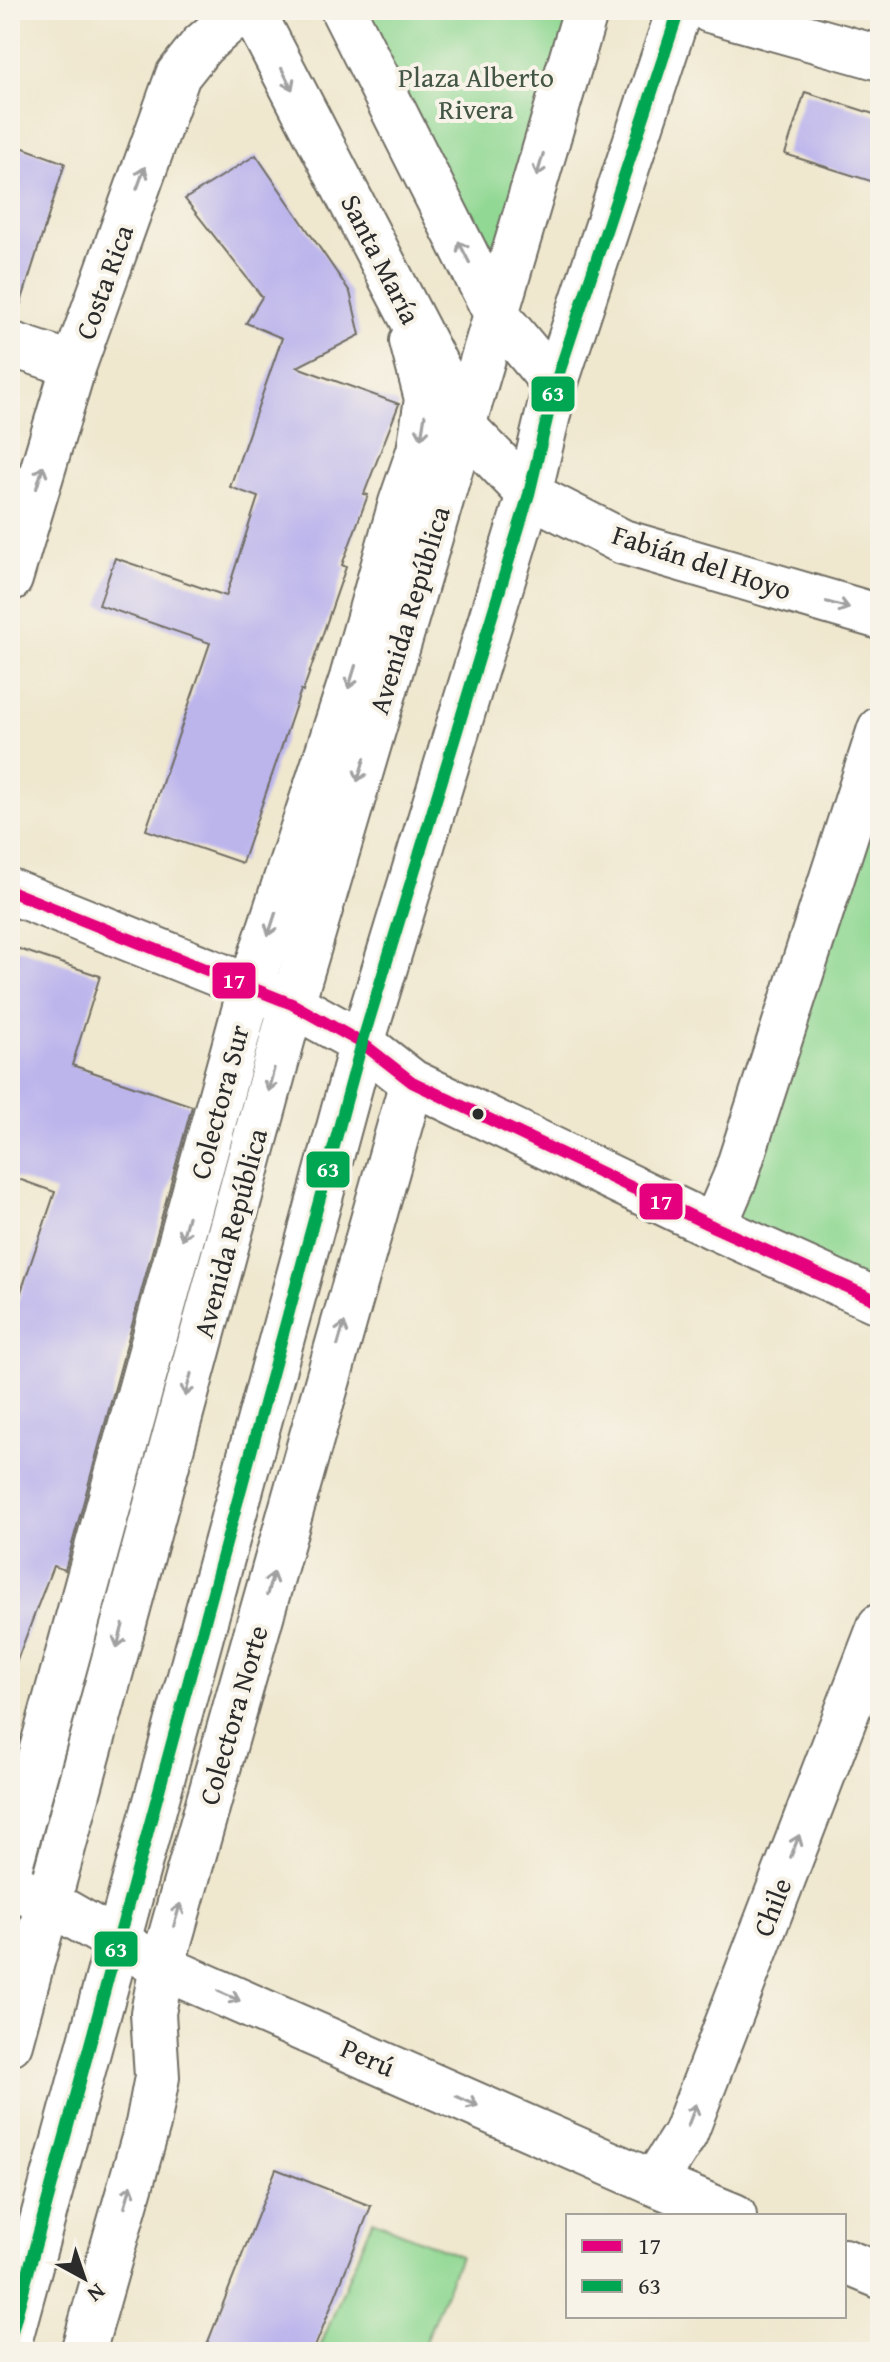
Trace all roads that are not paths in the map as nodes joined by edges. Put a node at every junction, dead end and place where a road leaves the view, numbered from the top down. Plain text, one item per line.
1 (242, 10) edge
2 (252, 10) edge
3 (343, 10) edge
4 (586, 10) edge
5 (679, 10) edge
6 (709, 10) edge
7 (880, 58) edge
8 (400, 296) junction
9 (496, 314) junction
10 (10, 344) edge
11 (74, 365) junction
12 (555, 385) junction
13 (464, 427) junction
14 (529, 494) junction
15 (10, 579) edge
16 (880, 617) edge
17 (880, 729) edge
18 (10, 891) edge
19 (250, 989) junction
20 (292, 1004) junction
21 (362, 1043) junction
22 (412, 1082) junction
23 (714, 1227) junction
24 (880, 1302) edge
25 (880, 1626) edge
26 (10, 1866) edge
27 (29, 1893) edge
28 (118, 1940) junction
29 (162, 1967) junction
30 (10, 2043) edge
31 (654, 2183) junction
32 (729, 2214) edge
33 (846, 2262) edge
34 (880, 2276) edge
35 (10, 2339) edge
36 (83, 2352) edge

11 -> 1 street, Costa Rica
2 -> 8 street, Santa María
9 -> 3 street
4 -> 9 street, Avenida República
5 - 12 street
6 - 7 street
8 - 13 street, Santa María
8 -> 19 street, Colectora Sur
9 - 12 street
9 - 13 street, Avenida República
10 - 11 street
15 -> 11 street, Costa Rica
12 - 14 street
13 - 14 street, Santa María
13 -> 20 street, Avenida República
14 -> 16 street, Fabián del Hoyo
14 - 21 street
17 - 23 street
18 - 19 street
19 - 20 street
19 -> 26 street, Colectora Sur
20 - 21 street
20 -> 27 street, Avenida República
21 - 22 street
21 - 28 street
22 - 23 street
29 -> 22 street, Colectora Norte
23 - 24 street
31 -> 25 street, Chile
27 - 28 street, Perú
27 - 30 street, Avenida República
28 - 29 street, Perú
28 - 35 street
29 -> 31 street, Perú
36 -> 29 street, Colectora Norte
31 - 32 street, Perú
33 - 34 street

